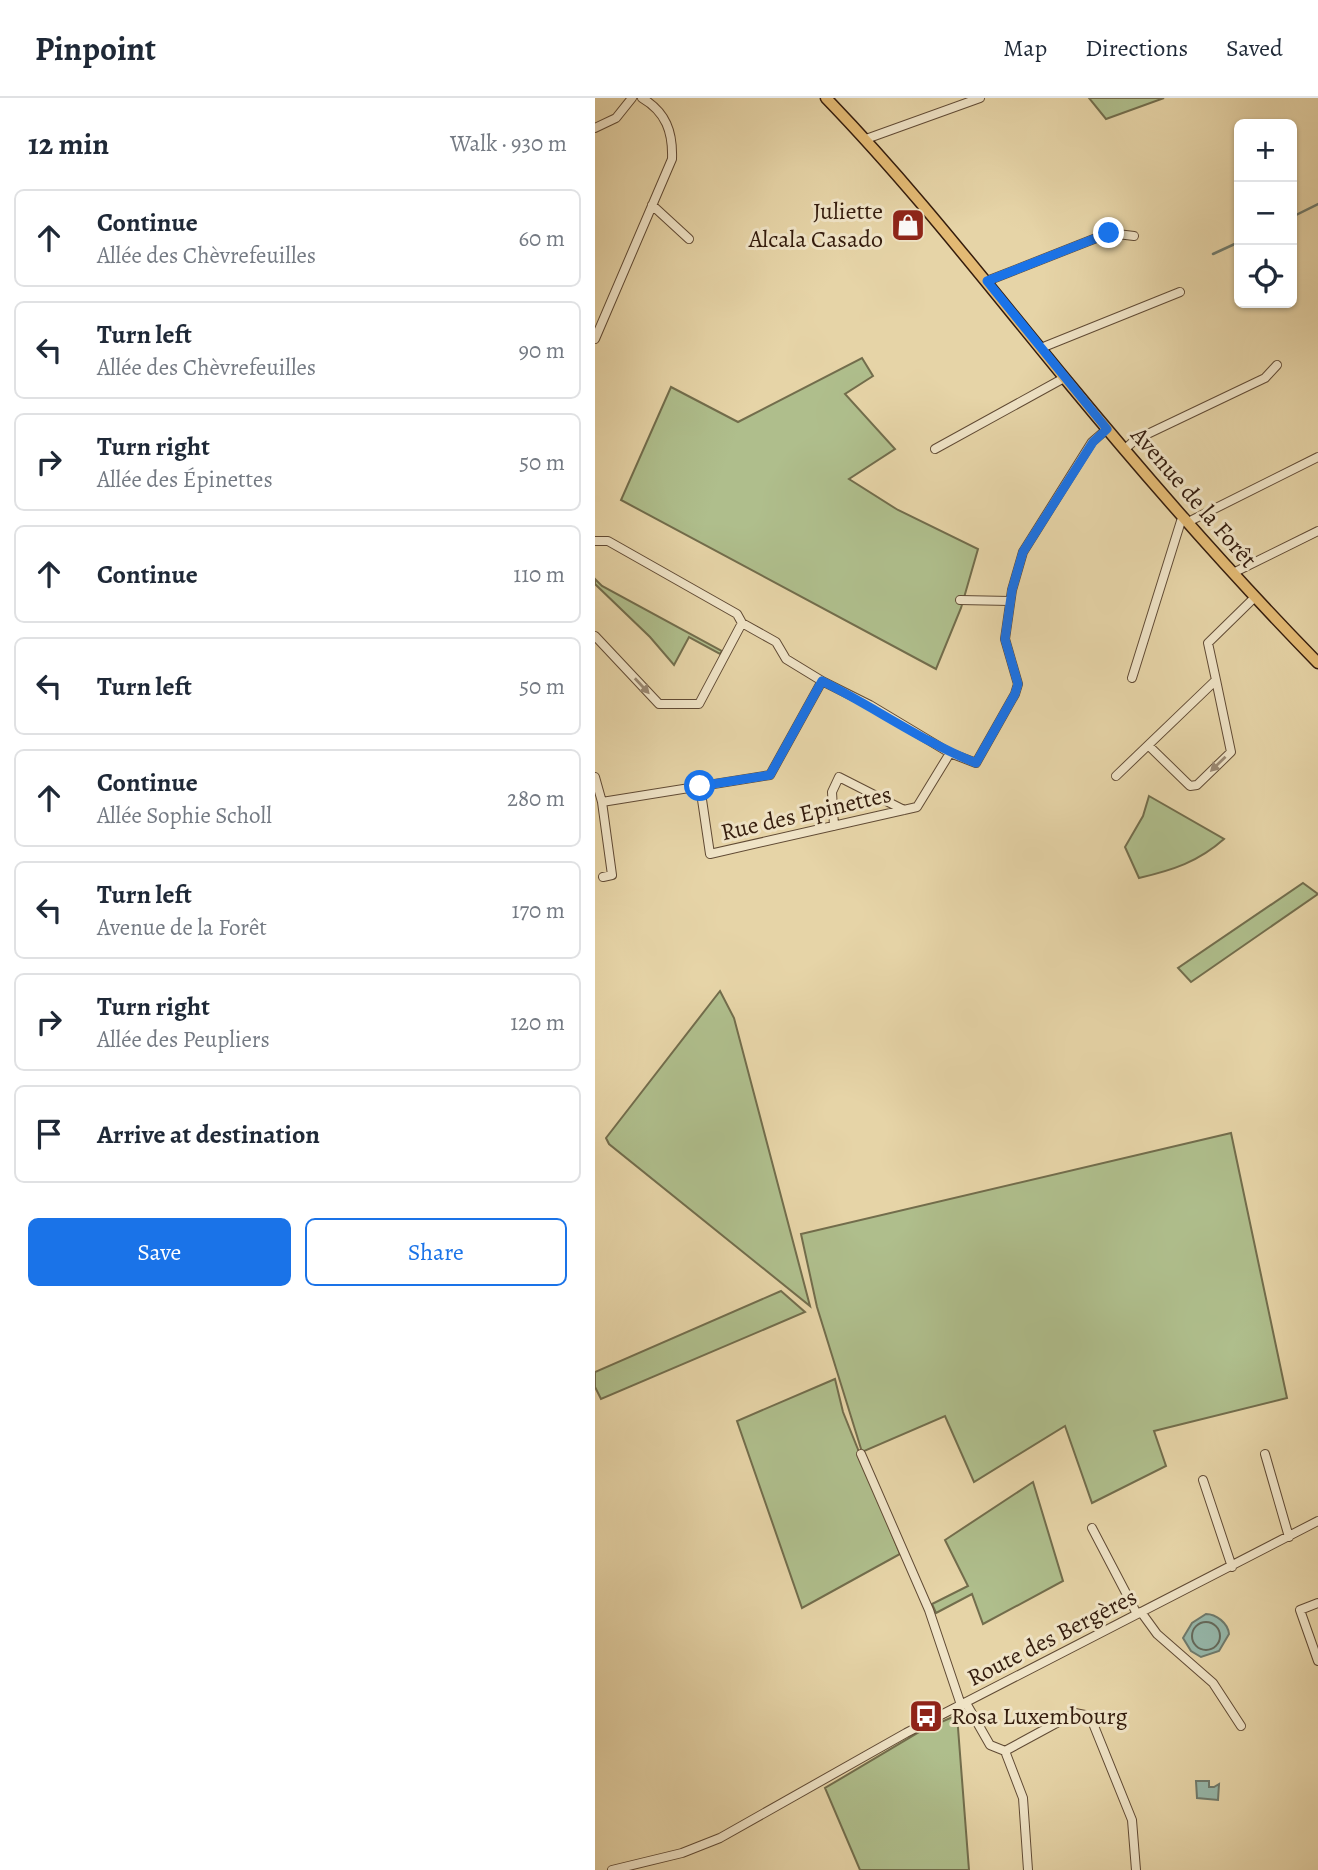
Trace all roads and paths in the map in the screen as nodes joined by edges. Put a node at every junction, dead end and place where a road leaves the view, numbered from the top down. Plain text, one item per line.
1 (632, 98) edge
2 (642, 98) edge
3 (826, 98) edge
4 (980, 98) edge
5 (595, 128) edge
6 (866, 139) junction
7 (652, 205) junction
8 (1134, 236) dead end
9 (689, 239) dead end
10 (987, 281) junction
11 (1180, 292) dead end
12 (595, 339) edge
13 (1041, 348) junction
14 (1277, 365) dead end
15 (1065, 378) junction
16 (1107, 429) junction
17 (935, 449) dead end
18 (1125, 449) junction
19 (1318, 457) edge
20 (1187, 520) junction
21 (1318, 531) edge
22 (595, 541) edge
23 (1233, 573) junction
24 (1255, 597) junction
25 (960, 600) dead end
26 (1010, 600) junction
27 (742, 623) junction
28 (595, 636) edge
29 (1318, 663) edge
30 (1132, 678) dead end
31 (1216, 680) junction
32 (822, 681) junction
33 (1149, 746) junction
34 (950, 753) junction
35 (1116, 776) dead end
36 (596, 780) edge
37 (700, 786) junction
38 (602, 802) junction
39 (904, 810) junction
40 (834, 826) junction
41 (603, 877) dead end
42 (861, 1454) dead end
43 (1265, 1454) dead end
44 (1203, 1480) dead end
45 (1318, 1521) edge
46 (1092, 1528) dead end
47 (1289, 1537) junction
48 (1232, 1567) junction
49 (1318, 1603) edge
50 (1139, 1613) junction
51 (1318, 1661) edge
52 (963, 1704) junction
53 (1241, 1726) dead end
54 (1006, 1751) junction
55 (612, 1870) edge
56 (1028, 1870) edge
57 (1136, 1870) edge

1 - 5 street
2 - 7 street
3 - 6 main road, Avenue de la Forêt
4 - 6 street
6 - 10 main road, Avenue de la Forêt
7 - 9 street
7 - 12 street
8 - 10 street
10 - 13 main road, Avenue de la Forêt
11 - 13 street
13 - 15 main road, Avenue de la Forêt
14 - 18 street
15 - 16 main road, Avenue de la Forêt
15 - 17 street
16 - 18 main road, Avenue de la Forêt
16 - 26 street
18 - 20 main road, Avenue de la Forêt
19 - 20 street
20 - 23 main road, Avenue de la Forêt
20 - 30 street
21 - 23 street
22 - 27 street
23 - 24 main road, Avenue de la Forêt
24 - 29 main road, Avenue de la Forêt
24 - 31 street
25 - 26 street
26 - 34 street
28 -> 27 street
27 - 32 street
31 - 33 street
31 -> 33 street
32 - 34 street
32 - 37 street
33 - 35 street
34 - 39 street, Rue des Epinettes
36 - 38 street
37 - 38 street
37 - 40 street, Rue des Epinettes
38 - 41 street
39 - 40 street, Rue des Epinettes
39 - 40 street
42 - 52 street
43 - 47 street
44 - 48 street
45 - 47 street, Route des Bergères
46 - 50 street
47 - 48 street, Route des Bergères
48 - 50 street, Route des Bergères
49 - 51 street
50 - 52 street, Route des Bergères
50 - 53 street
52 - 54 street
52 - 55 street, Route des Bergères
54 - 56 street
54 - 57 street

